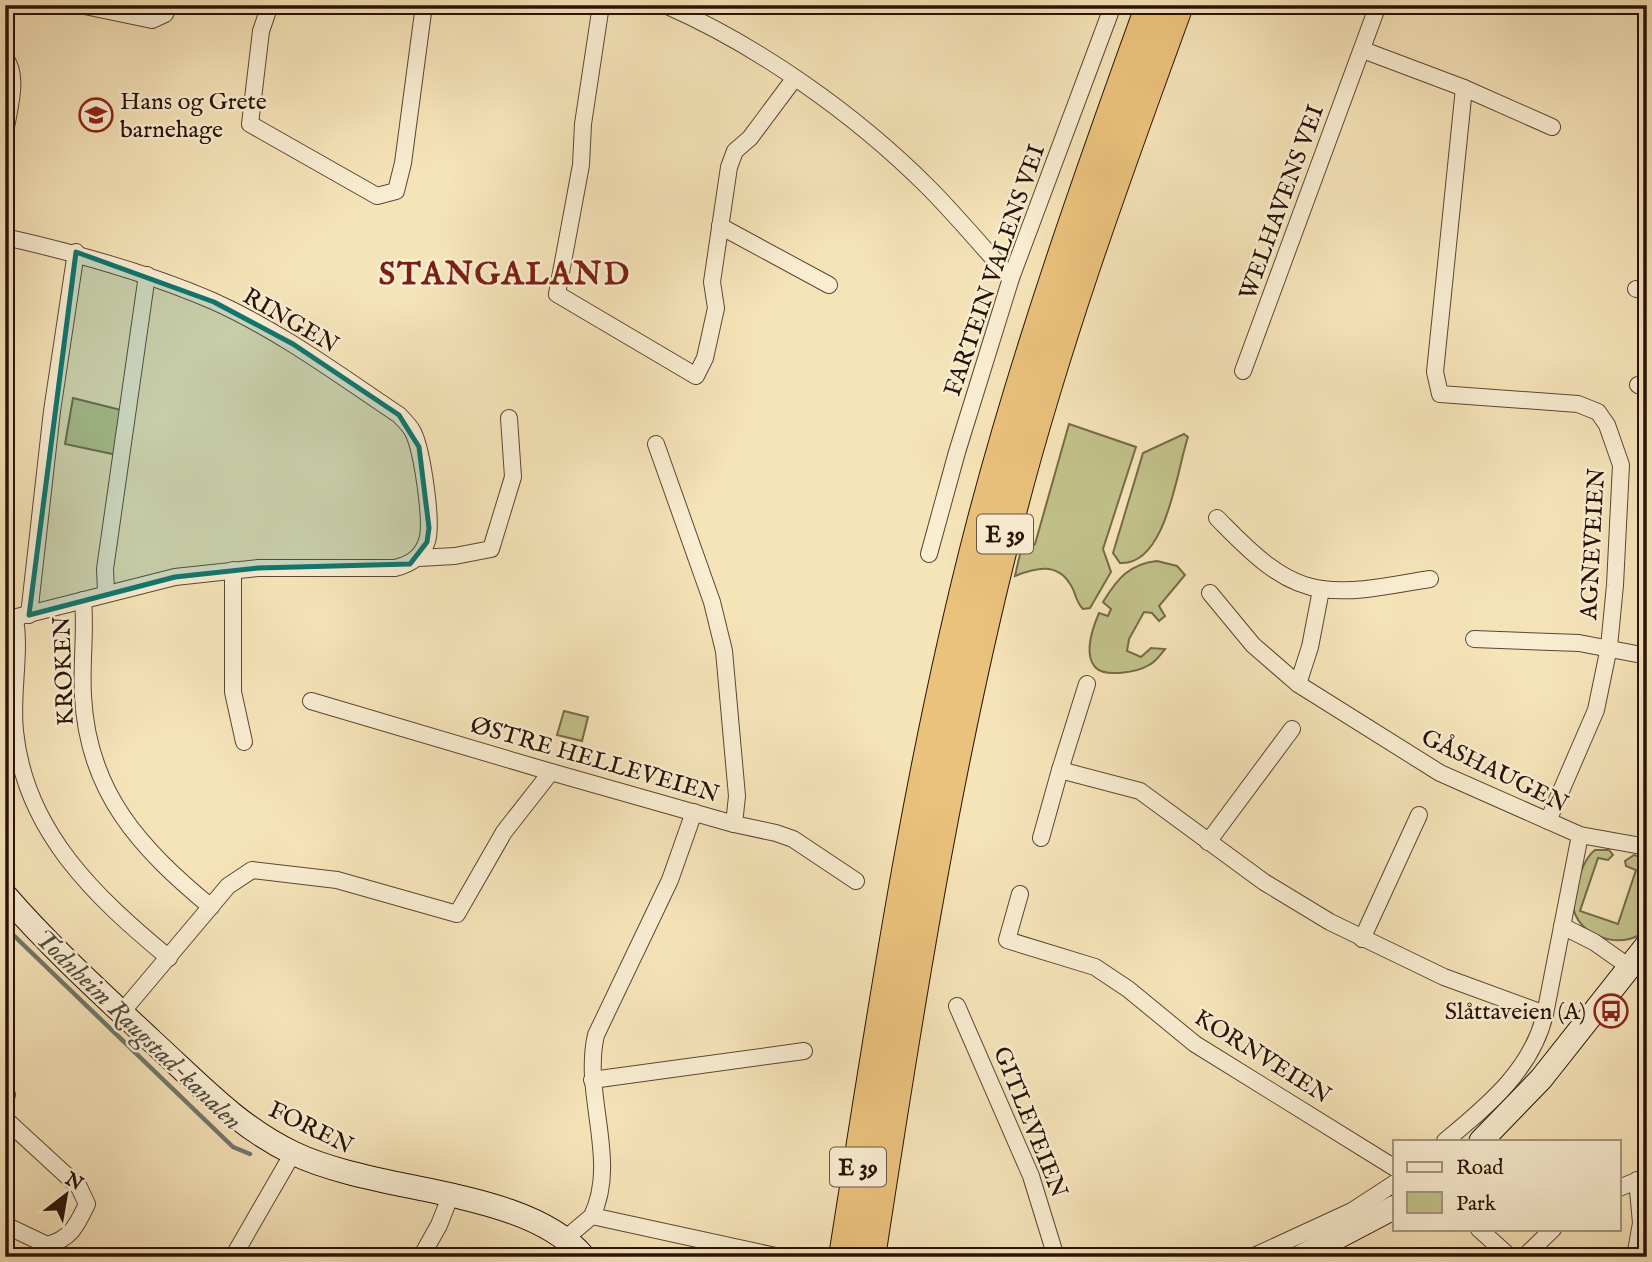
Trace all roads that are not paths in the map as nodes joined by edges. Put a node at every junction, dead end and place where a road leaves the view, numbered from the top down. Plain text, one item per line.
1 (80, 5) edge
2 (169, 5) edge
3 (270, 5) edge
4 (424, 5) edge
5 (601, 5) edge
6 (665, 5) edge
7 (1113, 5) edge
8 (1151, 5) edge
9 (1178, 5) edge
10 (1378, 5) edge
11 (1363, 50) junction
12 (5, 58) edge
13 (794, 79) junction
14 (1464, 89) junction
15 (1552, 127) dead end
16 (5, 133) edge
17 (720, 226) junction
18 (5, 237) edge
19 (76, 253) junction
20 (147, 275) junction
21 (1011, 278) junction
22 (829, 285) dead end
23 (1242, 371) dead end
24 (509, 418) dead end
25 (656, 443) dead end
26 (1217, 517) dead end
27 (929, 554) dead end
28 (418, 558) junction
29 (233, 570) junction
30 (1430, 579) dead end
31 (1321, 590) junction
32 (106, 592) junction
33 (1209, 593) dead end
34 (83, 600) junction
35 (16, 618) edge
36 (1475, 639) dead end
37 (1609, 648) junction
38 (1647, 656) edge
39 (1087, 684) dead end
40 (1298, 684) junction
41 (311, 701) dead end
42 (1292, 730) dead end
43 (244, 742) dead end
44 (1060, 770) junction
45 (551, 772) junction
46 (694, 812) junction
47 (1419, 815) dead end
48 (1548, 821) junction
49 (734, 824) junction
50 (1580, 835) junction
51 (1041, 838) dead end
52 (1208, 842) junction
53 (1647, 847) edge
54 (856, 881) dead end
55 (1020, 894) dead end
56 (5, 895) edge
57 (211, 907) junction
58 (1562, 926) junction
59 (1362, 939) junction
60 (1647, 944) edge
61 (169, 958) junction
62 (1628, 966) junction
63 (957, 1006) dead end
64 (122, 1012) junction
65 (1545, 1014) junction
66 (804, 1051) dead end
67 (592, 1080) junction
68 (5, 1119) edge
69 (1446, 1140) edge
70 (1482, 1140) edge
71 (293, 1153) junction
72 (1393, 1167) edge
73 (1642, 1178) edge
74 (1393, 1184) edge
75 (1620, 1188) edge
76 (450, 1197) junction
77 (1393, 1208) edge
78 (592, 1216) junction
79 (5, 1225) edge
80 (1480, 1230) edge
81 (1552, 1230) edge
82 (566, 1238) junction
83 (233, 1257) edge
84 (421, 1257) edge
85 (584, 1257) edge
86 (780, 1257) edge
87 (844, 1257) edge
88 (870, 1257) edge
89 (1056, 1257) edge
90 (1252, 1257) edge
91 (1300, 1257) edge
92 (1510, 1257) edge
93 (1524, 1257) edge
94 (1635, 1257) edge

1 - 2 street
3 - 4 street
5 - 17 street
6 - 13 street
7 - 21 street, FARTEIN VALENS VEI
8 - 87 highway, E 39
9 - 88 highway, E 39
10 - 11 street, WELHAVENS VEI
11 - 14 street
11 - 23 street, WELHAVENS VEI
12 - 16 street
13 - 17 street
13 - 21 street
14 - 15 street
14 - 37 street, AGNEVEIEN
17 - 22 street
18 - 19 street, RINGEN
19 - 20 street, RINGEN
19 - 35 street
20 - 28 street, RINGEN
20 - 32 street
21 - 27 street, FARTEIN VALENS VEI
24 - 28 street
25 - 49 street
26 - 31 street
28 - 29 street
29 - 32 street
29 - 43 street
30 - 31 street
31 - 40 street
32 - 34 street
33 - 40 street, GÅSHAUGEN
34 - 35 street
34 - 57 street, KROKEN
35 - 61 street
36 - 37 street
37 - 38 street
37 - 48 street, AGNEVEIEN
39 - 44 street
40 - 48 street, GÅSHAUGEN
41 - 45 street, ØSTRE HELLEVEIEN
42 - 52 street
44 - 51 street
44 - 52 street
45 - 46 street, ØSTRE HELLEVEIEN
45 - 57 street
46 - 49 street, ØSTRE HELLEVEIEN
46 - 67 street
47 - 59 street
48 - 50 street, GÅSHAUGEN
49 - 54 street, ØSTRE HELLEVEIEN
50 - 53 street, GÅSHAUGEN
50 - 58 street
52 - 59 street
55 - 72 street, KORNVEIEN
56 - 64 street, FOREN
57 - 61 street
58 - 62 street
58 - 65 street
59 - 65 street
60 - 62 street
61 - 64 street
62 - 70 street
63 - 89 street, GITLEVEIEN
64 - 71 street, FOREN
65 - 69 street
66 - 67 street
67 - 78 street
68 - 79 street
71 - 76 street, FOREN
71 - 83 street
73 - 75 street
73 - 94 street
74 - 90 street
76 - 82 street, FOREN
76 - 84 street
77 - 91 street
78 - 82 street
78 - 86 street
80 - 92 street
81 - 93 street
82 - 85 street, FOREN

